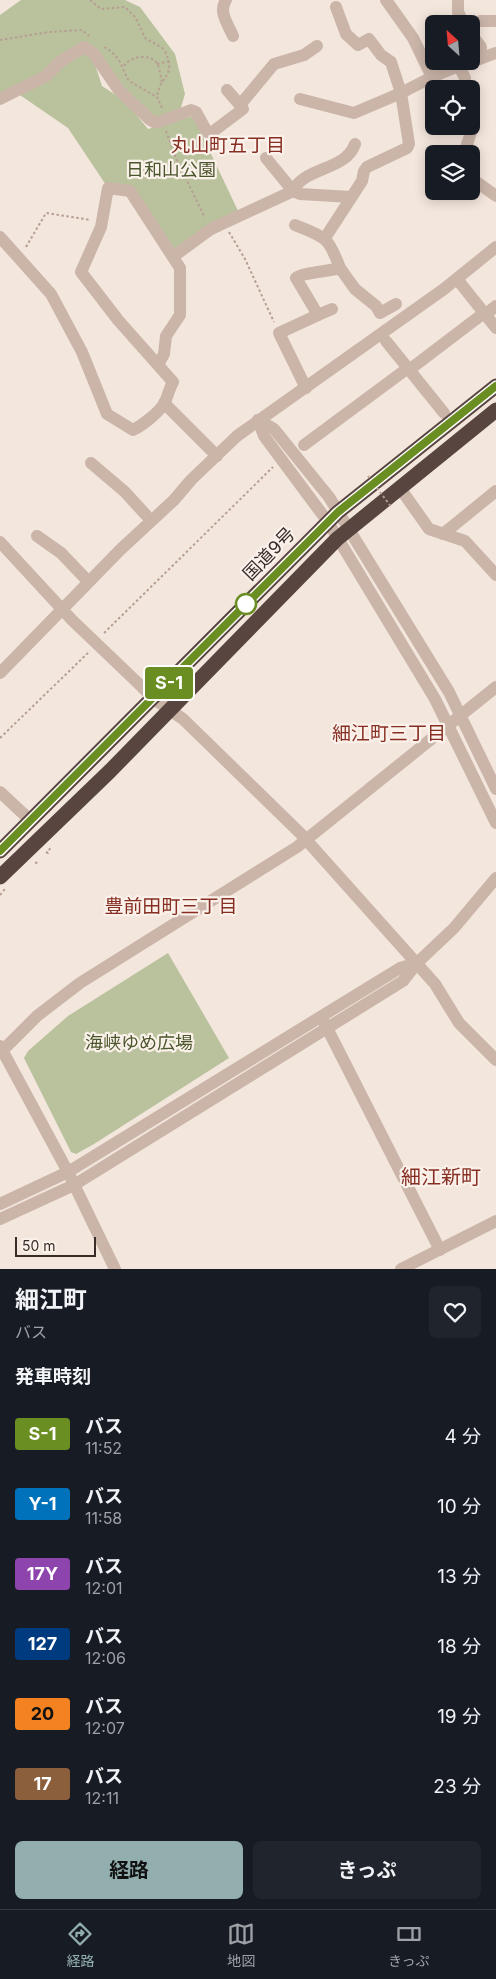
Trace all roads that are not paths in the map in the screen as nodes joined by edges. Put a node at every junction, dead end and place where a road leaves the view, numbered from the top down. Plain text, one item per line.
1 (226, 0) edge
2 (386, 0) edge
3 (458, 0) edge
4 (336, 7) dead end
5 (460, 15) edge
6 (480, 21) dead end
7 (496, 21) edge
8 (233, 36) dead end
9 (317, 46) dead end
10 (496, 53) edge
11 (480, 59) edge
12 (450, 70) edge
13 (432, 77) junction
14 (227, 90) dead end
15 (401, 93) junction
16 (0, 99) edge
17 (300, 99) dead end
18 (240, 105) junction
19 (355, 144) dead end
20 (266, 158) dead end
21 (480, 184) edge
22 (294, 191) junction
23 (496, 196) edge
24 (351, 197) junction
25 (295, 225) dead end
26 (0, 237) edge
27 (325, 238) junction
28 (496, 247) edge
29 (174, 256) junction
30 (340, 268) junction
31 (457, 279) junction
32 (396, 304) dead end
33 (496, 306) edge
34 (332, 309) dead end
35 (484, 314) junction
36 (318, 315) junction
37 (496, 328) edge
38 (386, 341) dead end
39 (158, 365) junction
40 (408, 369) junction
41 (496, 386) edge
42 (306, 388) junction
43 (164, 403) junction
44 (496, 410) edge
45 (444, 413) dead end
46 (258, 420) junction
47 (304, 445) dead end
48 (217, 456) junction
49 (92, 463) dead end
50 (400, 488) junction
51 (496, 491) edge
52 (146, 515) dead end
53 (333, 517) junction
54 (343, 534) junction
55 (443, 534) junction
56 (37, 536) dead end
57 (0, 542) edge
58 (495, 573) edge
59 (84, 577) dead end
60 (62, 609) junction
61 (0, 673) edge
62 (496, 687) edge
63 (154, 699) junction
64 (170, 709) junction
65 (461, 714) junction
66 (448, 724) junction
67 (496, 789) edge
68 (0, 792) edge
69 (30, 820) junction
70 (496, 823) edge
71 (306, 840) junction
72 (0, 851) edge
73 (0, 877) edge
74 (496, 878) edge
75 (417, 963) junction
76 (320, 1016) junction
77 (327, 1028) junction
78 (1, 1050) edge
79 (496, 1060) edge
80 (68, 1172) junction
81 (74, 1185) junction
82 (0, 1204) edge
83 (0, 1219) edge
84 (496, 1221) edge
85 (440, 1250) junction
86 (114, 1269) edge
87 (401, 1269) edge

1 - 8 street
2 - 13 street
3 - 5 street
4 - 15 street
6 - 7 street
9 - 18 street
10 - 11 street
12 - 13 street
13 - 15 street
14 - 18 street
15 - 17 street
15 - 24 street
16 - 18 street
19 - 22 street
20 - 22 street
21 - 23 street
22 - 24 street
22 - 29 street
24 - 27 street
25 - 27 street
26 - 43 street
27 - 30 street
28 - 31 street
29 - 39 street
29 - 39 street
30 - 32 street
30 - 36 street
31 - 35 street
31 - 42 street
33 - 35 street
34 - 36 street
35 - 37 street
35 - 40 street
36 - 42 street
38 - 40 street
39 - 43 street
40 - 45 street
40 - 47 street
41 - 53 highway, 国道9号
42 - 46 street
43 - 48 street
44 - 50 highway
46 - 48 street
46 - 53 street
48 - 60 street
49 - 52 street
50 - 54 highway
50 - 55 street
51 - 55 street
53 - 54 street
53 - 63 highway, 国道9号
54 - 64 highway
54 - 65 street
54 - 66 street
55 - 58 street
56 - 59 street
57 - 60 street
60 - 61 street
60 - 63 street
62 - 65 street
63 - 64 street
63 - 69 highway, 国道9号
64 - 71 street
64 - 73 highway
65 - 66 street
65 - 67 street
66 - 70 street
66 - 71 street
68 - 69 street
69 - 72 highway, 国道9号
71 - 75 street
71 - 78 street
74 - 75 street
75 - 76 street
75 - 77 street
75 - 79 street
76 - 77 street
76 - 80 street
77 - 81 street
77 - 85 street
78 - 80 street
80 - 81 street
80 - 82 street
81 - 83 street
81 - 86 street
84 - 85 street
85 - 87 street

